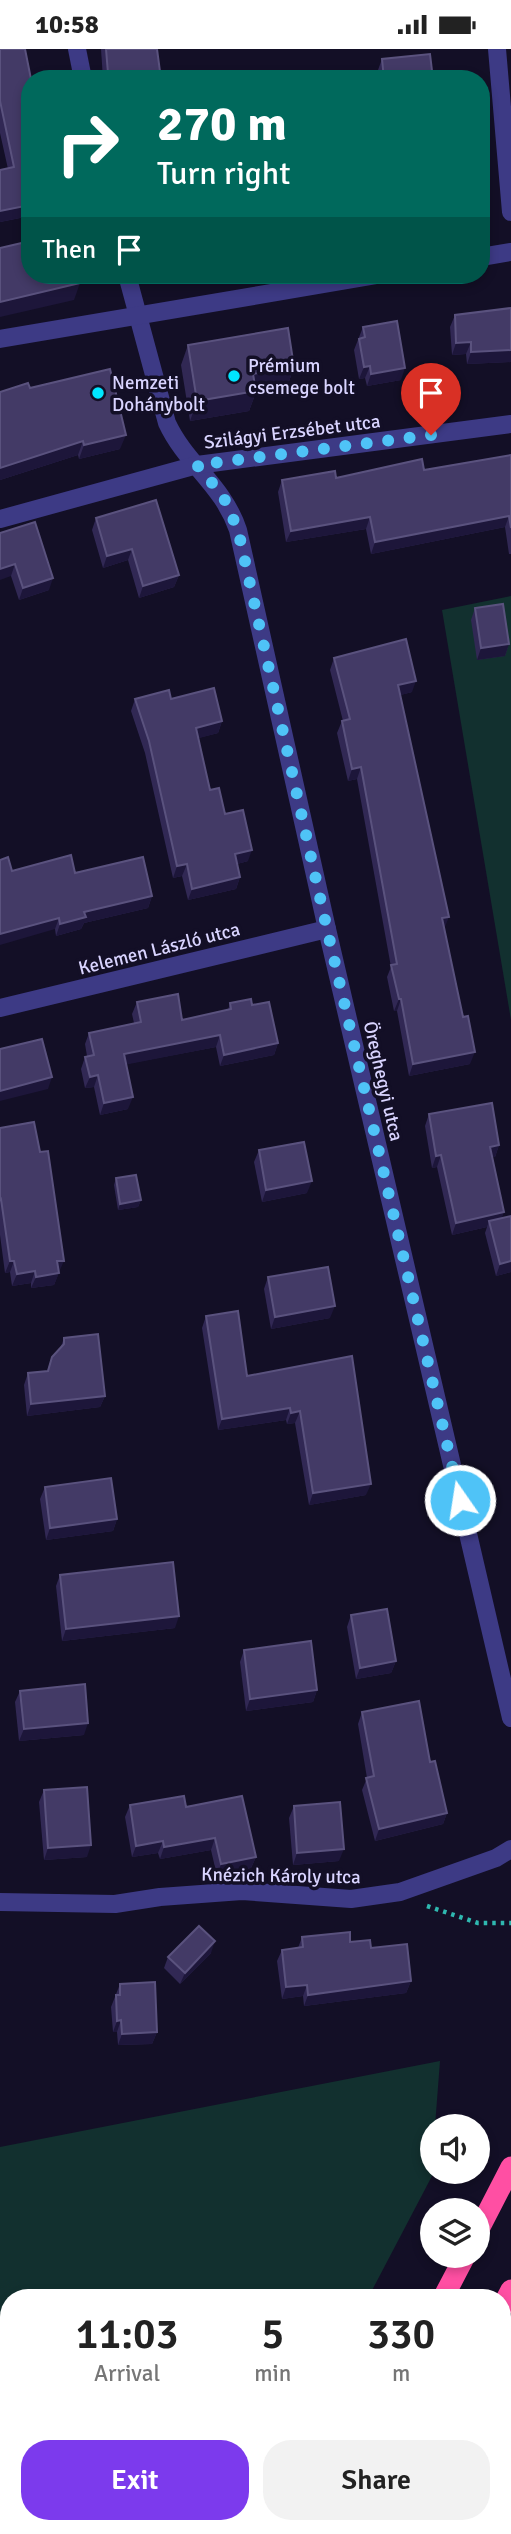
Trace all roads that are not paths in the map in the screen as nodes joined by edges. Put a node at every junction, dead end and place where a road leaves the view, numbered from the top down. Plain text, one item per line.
1 (77, 49) edge
2 (497, 49) edge
3 (81, 70) edge
4 (511, 212) edge
5 (511, 252) edge
6 (490, 256) edge
7 (129, 284) edge
8 (323, 284) edge
9 (137, 315) junction
10 (0, 339) edge
11 (511, 424) edge
12 (197, 465) junction
13 (0, 519) edge
14 (327, 929) junction
15 (0, 1008) edge
16 (511, 1718) edge
17 (511, 1849) edge
18 (0, 1902) edge
19 (511, 2167) edge
20 (490, 2208) edge
21 (459, 2268) edge
22 (448, 2289) edge

1 - 3 street
2 - 4 street
5 - 6 street
7 - 9 street, Öreghegyi utca
8 - 9 street
9 - 10 street
9 - 12 street, Öreghegyi utca
11 - 12 street, Szilágyi Erzsébet utca
12 - 13 street, Szilágyi Erzsébet utca
12 - 14 street, Öreghegyi utca
14 - 15 street, Kelemen László utca
14 - 16 street, Öreghegyi utca
17 - 18 street, Knézich Károly utca
19 - 20 highway
21 - 22 highway

